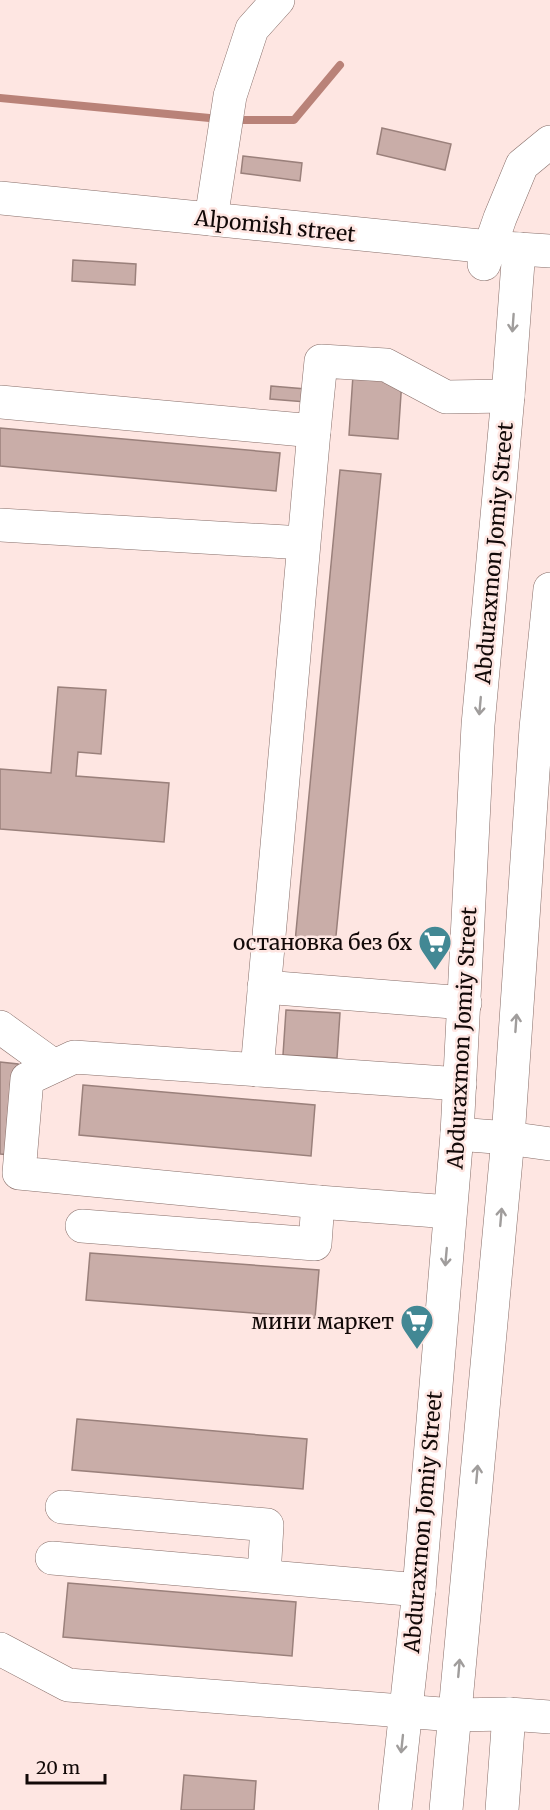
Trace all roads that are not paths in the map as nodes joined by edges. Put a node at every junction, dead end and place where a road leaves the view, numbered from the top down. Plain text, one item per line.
1 (278, 0) edge
2 (550, 142) edge
3 (0, 198) edge
4 (0, 217) edge
5 (211, 219) junction
6 (512, 255) edge
7 (550, 268) edge
8 (508, 396) junction
9 (0, 402) edge
10 (314, 431) junction
11 (0, 525) edge
12 (303, 543) junction
13 (550, 589) edge
14 (543, 729) edge
15 (264, 987) junction
16 (465, 1003) junction
17 (0, 1027) edge
18 (54, 1066) junction
19 (257, 1070) junction
20 (460, 1084) junction
21 (457, 1134) junction
22 (508, 1138) junction
23 (550, 1144) edge
24 (318, 1202) junction
25 (450, 1212) junction
26 (82, 1226) dead end
27 (62, 1507) dead end
28 (52, 1558) dead end
29 (264, 1576) junction
30 (419, 1590) junction
31 (0, 1649) edge
32 (405, 1711) junction
33 (509, 1714) junction
34 (454, 1715) junction
35 (550, 1716) edge
36 (395, 1810) edge
37 (446, 1810) edge
38 (502, 1810) edge

1 - 5 street
2 - 6 street, Abduraxmon Jomiy Street
3 - 5 street, Alpomish street
4 - 6 street, Alpomish street
5 - 6 street, Alpomish street
6 - 7 street, Alpomish street
6 -> 8 street, Abduraxmon Jomiy Street
8 - 10 street
8 -> 16 street, Abduraxmon Jomiy Street
9 - 10 street
10 - 12 street
11 - 12 street
12 - 15 street
13 - 14 street
22 -> 14 street
15 - 16 street
15 - 19 street
16 - 20 street, Abduraxmon Jomiy Street
17 - 18 street
18 - 19 street
18 - 24 street
19 - 20 street
20 - 21 street, Abduraxmon Jomiy Street
21 - 22 street
21 - 25 street, Abduraxmon Jomiy Street
22 - 23 street
34 -> 22 street
24 - 25 street
24 - 26 street
25 -> 30 street, Abduraxmon Jomiy Street
27 - 29 street
28 - 29 street
29 - 30 street
30 - 32 street, Abduraxmon Jomiy Street
31 - 32 street
32 - 34 street
32 -> 36 street, Abduraxmon Jomiy Street
33 - 34 street
33 - 35 street
33 - 38 street
34 - 37 street

